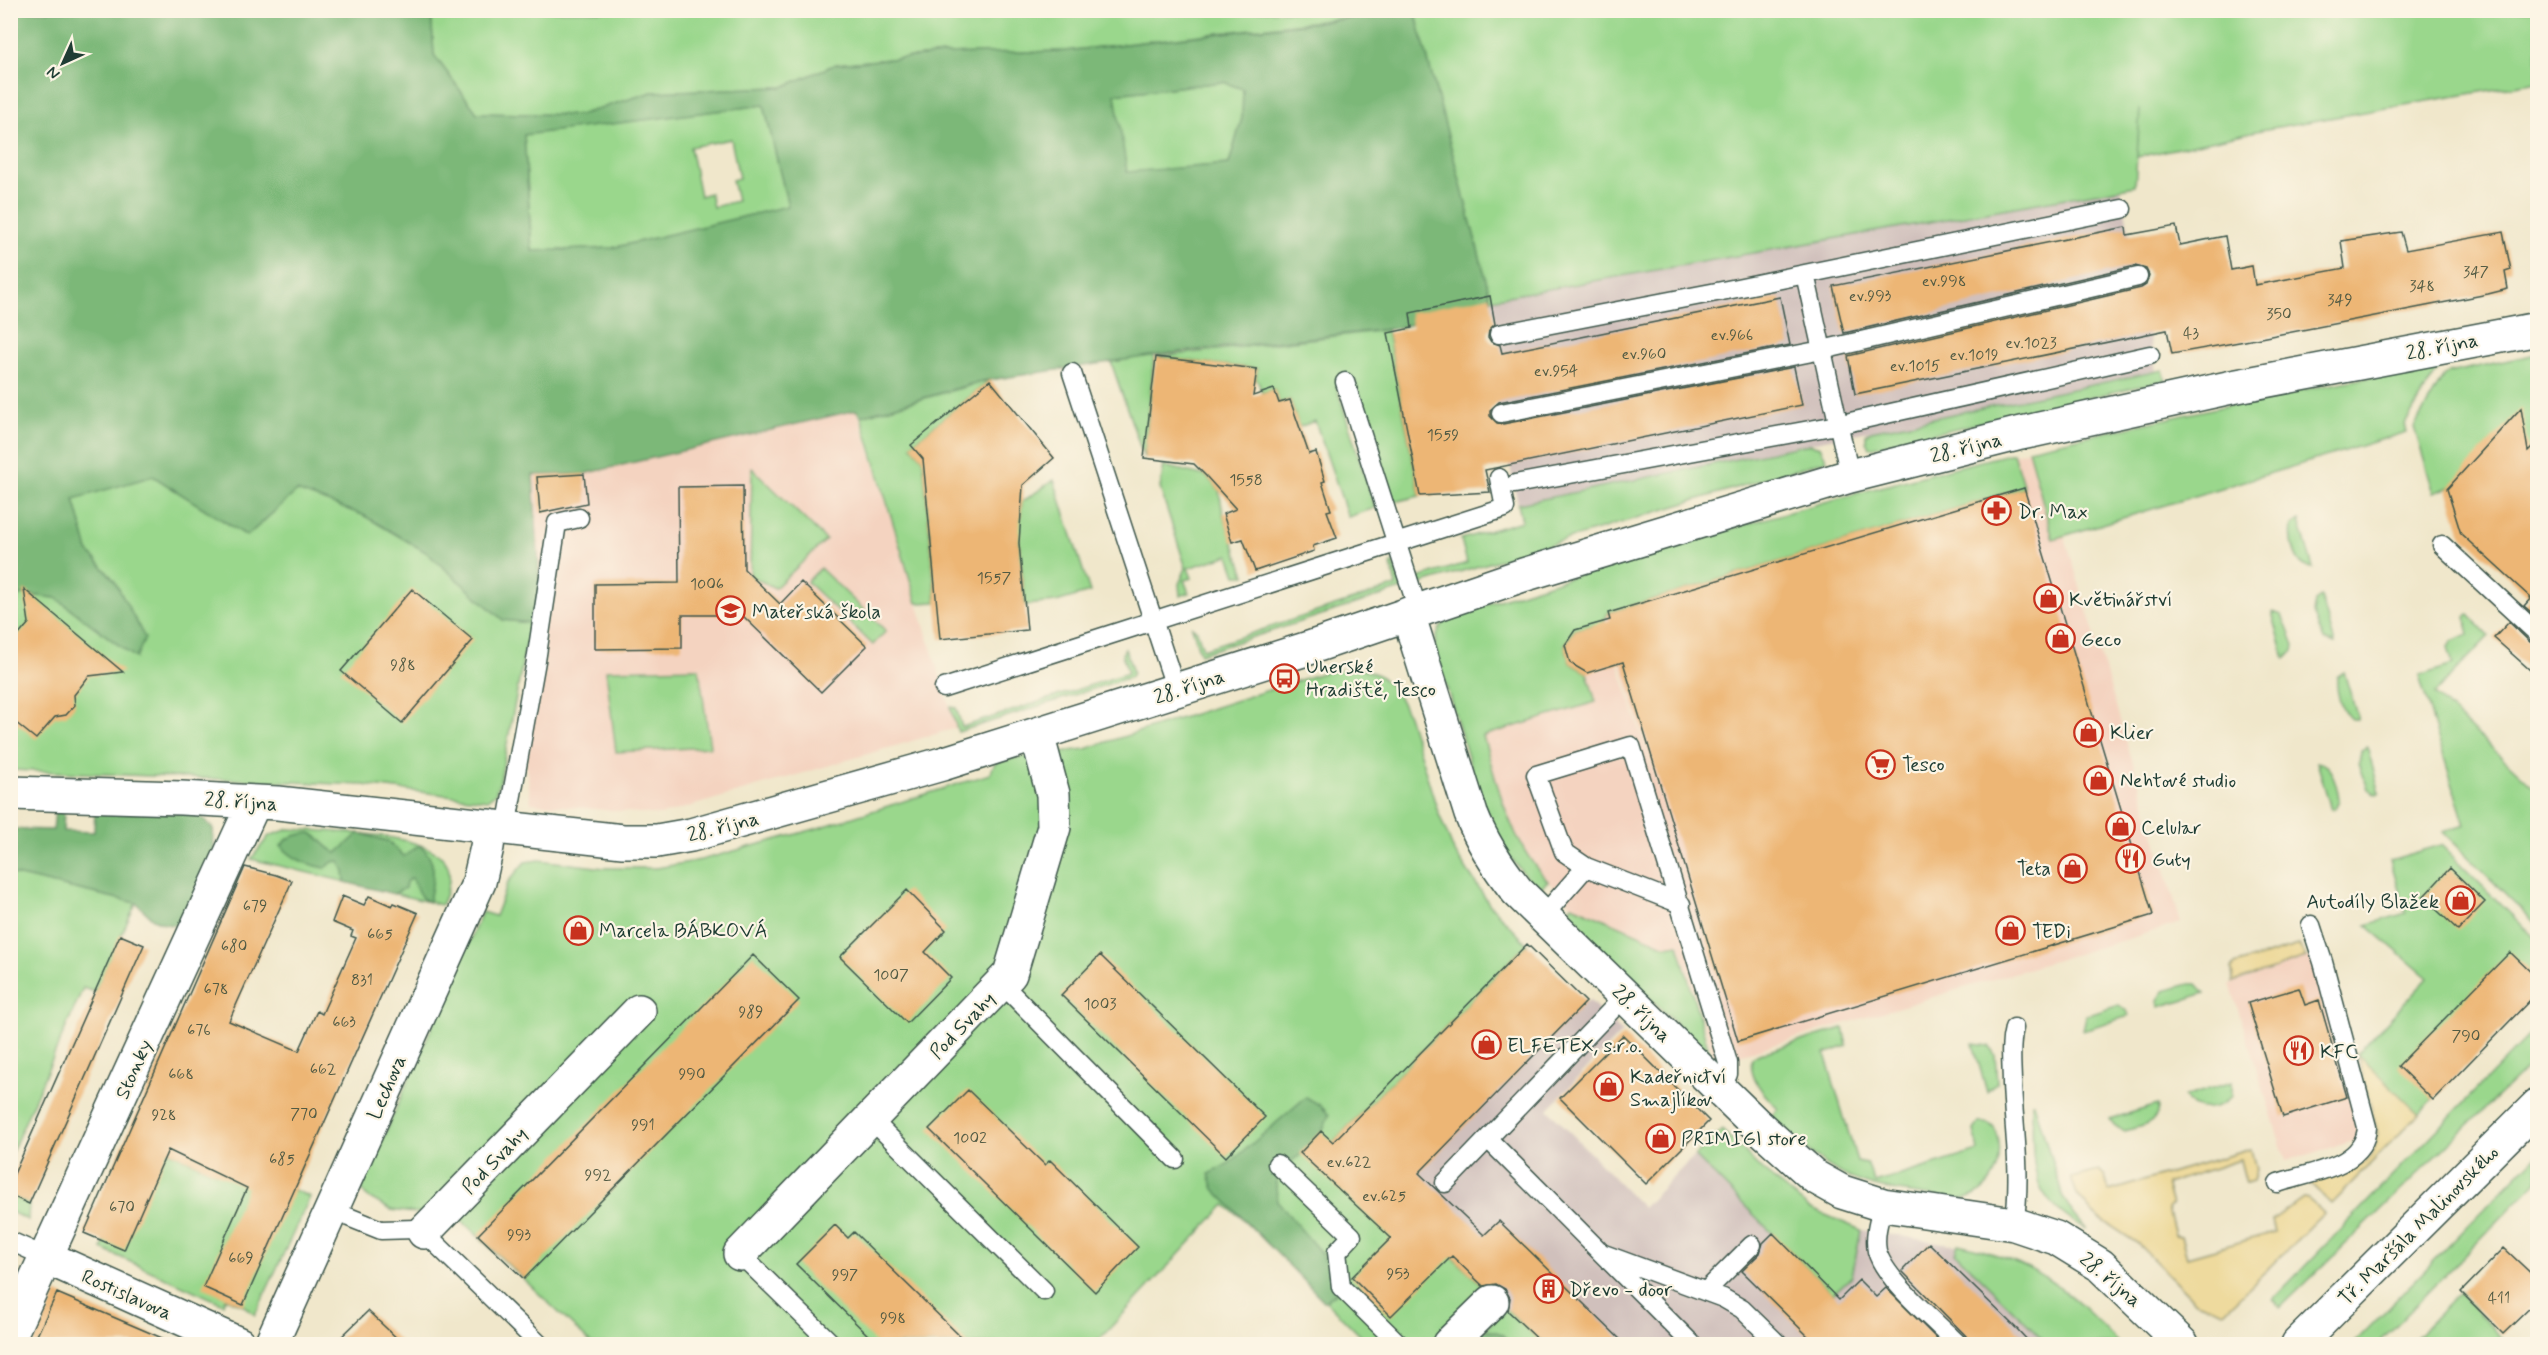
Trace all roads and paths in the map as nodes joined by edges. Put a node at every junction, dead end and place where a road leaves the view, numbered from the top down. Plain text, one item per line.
1 (2122, 209) dead end
2 (1805, 274) junction
3 (2138, 277) dead end
4 (2538, 329) edge
5 (1499, 334) dead end
6 (1822, 351) junction
7 (2150, 355) dead end
8 (1072, 373) dead end
9 (1345, 382) dead end
10 (1501, 413) dead end
11 (1837, 425) junction
12 (1850, 476) junction
13 (579, 518) dead end
14 (1398, 543) junction
15 (2442, 545) dead end
16 (1413, 612) junction
17 (1153, 620) junction
18 (2538, 634) edge
19 (944, 688) dead end
20 (1176, 690) junction
21 (1037, 734) junction
22 (10, 793) edge
23 (254, 803) junction
24 (498, 827) junction
25 (1586, 867) junction
26 (1681, 904) junction
27 (1543, 916) junction
28 (2311, 925) dead end
29 (1002, 984) junction
30 (1625, 996) junction
31 (639, 1011) dead end
32 (2014, 1028) dead end
33 (1721, 1089) junction
34 (2538, 1105) edge
35 (871, 1119) junction
36 (1488, 1139) junction
37 (1175, 1159) dead end
38 (1277, 1164) dead end
39 (1445, 1183) dead end
40 (2278, 1183) dead end
41 (1883, 1205) junction
42 (331, 1210) junction
43 (2014, 1224) junction
44 (424, 1232) junction
45 (10, 1241) edge
46 (1752, 1245) dead end
47 (1598, 1251) junction
48 (740, 1254) joint
49 (48, 1258) junction
50 (1044, 1291) dead end
51 (1706, 1291) junction
52 (1492, 1302) dead end
53 (10, 1335) edge
54 (239, 1344) edge
55 (271, 1344) edge
56 (539, 1344) edge
57 (832, 1344) edge
58 (1399, 1344) edge
59 (1449, 1344) edge
60 (1692, 1344) edge
61 (1778, 1344) edge
62 (1958, 1344) edge
63 (2182, 1344) edge
64 (2298, 1344) edge

1 - 2 lane
2 - 5 lane
2 - 6 lane
3 - 6 lane
4 - 12 street, 28. října
6 - 10 lane
6 - 11 lane
7 - 11 lane
8 - 17 lane
9 - 14 lane
11 - 12 lane
11 - 14 lane
12 - 16 street, 28. října
13 - 24 lane
14 - 16 lane
14 - 17 lane
15 - 18 lane
16 - 20 street, 28. října
16 - 27 street, 28. října
17 - 19 lane
17 - 20 lane
20 - 21 street, 28. října
21 - 24 street, 28. října
21 - 29 street, Pod Svahy
22 - 23 street, 28. října
23 - 24 street, 28. října
23 - 49 street, Stonky
24 - 42 street, Lechova
25 - 26 lane
25 - 26 lane
25 - 27 lane
26 - 33 lane
27 - 30 street, 28. října
28 - 40 lane
29 - 35 street, Pod Svahy
29 - 37 lane
30 - 33 street, 28. října
30 - 36 lane
31 - 44 street, Pod Svahy
32 - 43 lane
33 - 41 street, 28. října
34 - 64 street, Tř. Maršála Malinovského
35 - 48 street, Pod Svahy
35 - 50 lane
36 - 39 lane
36 - 47 lane
38 - 58 lane
41 - 43 street, 28. října
41 - 62 lane
42 - 44 lane
42 - 55 street, Lechova
43 - 63 street, 28. října
44 - 56 lane
45 - 49 lane
46 - 51 lane
47 - 51 lane
47 - 60 lane
48 - 57 lane
49 - 53 street, Stonky
49 - 54 street, Rostislavova
51 - 61 lane
52 - 59 street

